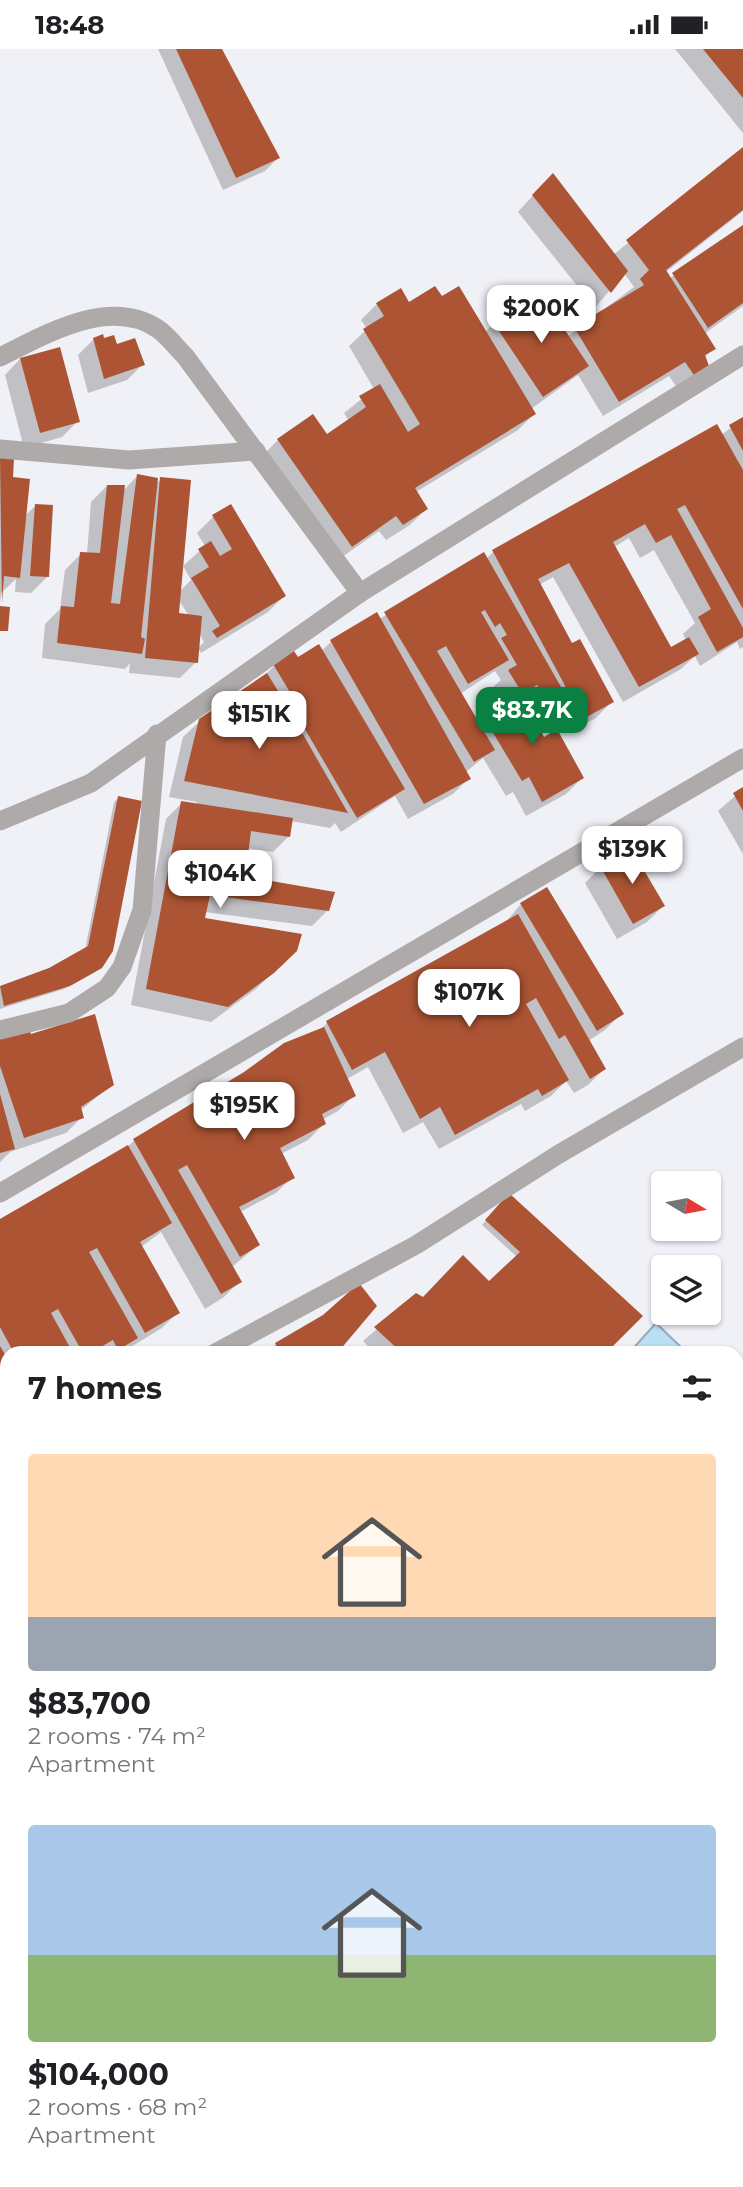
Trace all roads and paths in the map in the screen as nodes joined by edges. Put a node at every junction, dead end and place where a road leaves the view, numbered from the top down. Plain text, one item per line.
1 (743, 355) edge
2 (0, 357) edge
3 (0, 449) edge
4 (256, 451) junction
5 (360, 593) junction
6 (157, 734) junction
7 (743, 758) edge
8 (0, 821) edge
9 (0, 1030) edge
10 (743, 1047) edge
11 (0, 1193) edge
12 (228, 1346) edge

1 - 5 street
2 - 4 street
3 - 4 street
4 - 5 street
5 - 6 street
6 - 8 street
6 - 9 street
7 - 11 street
10 - 12 street

